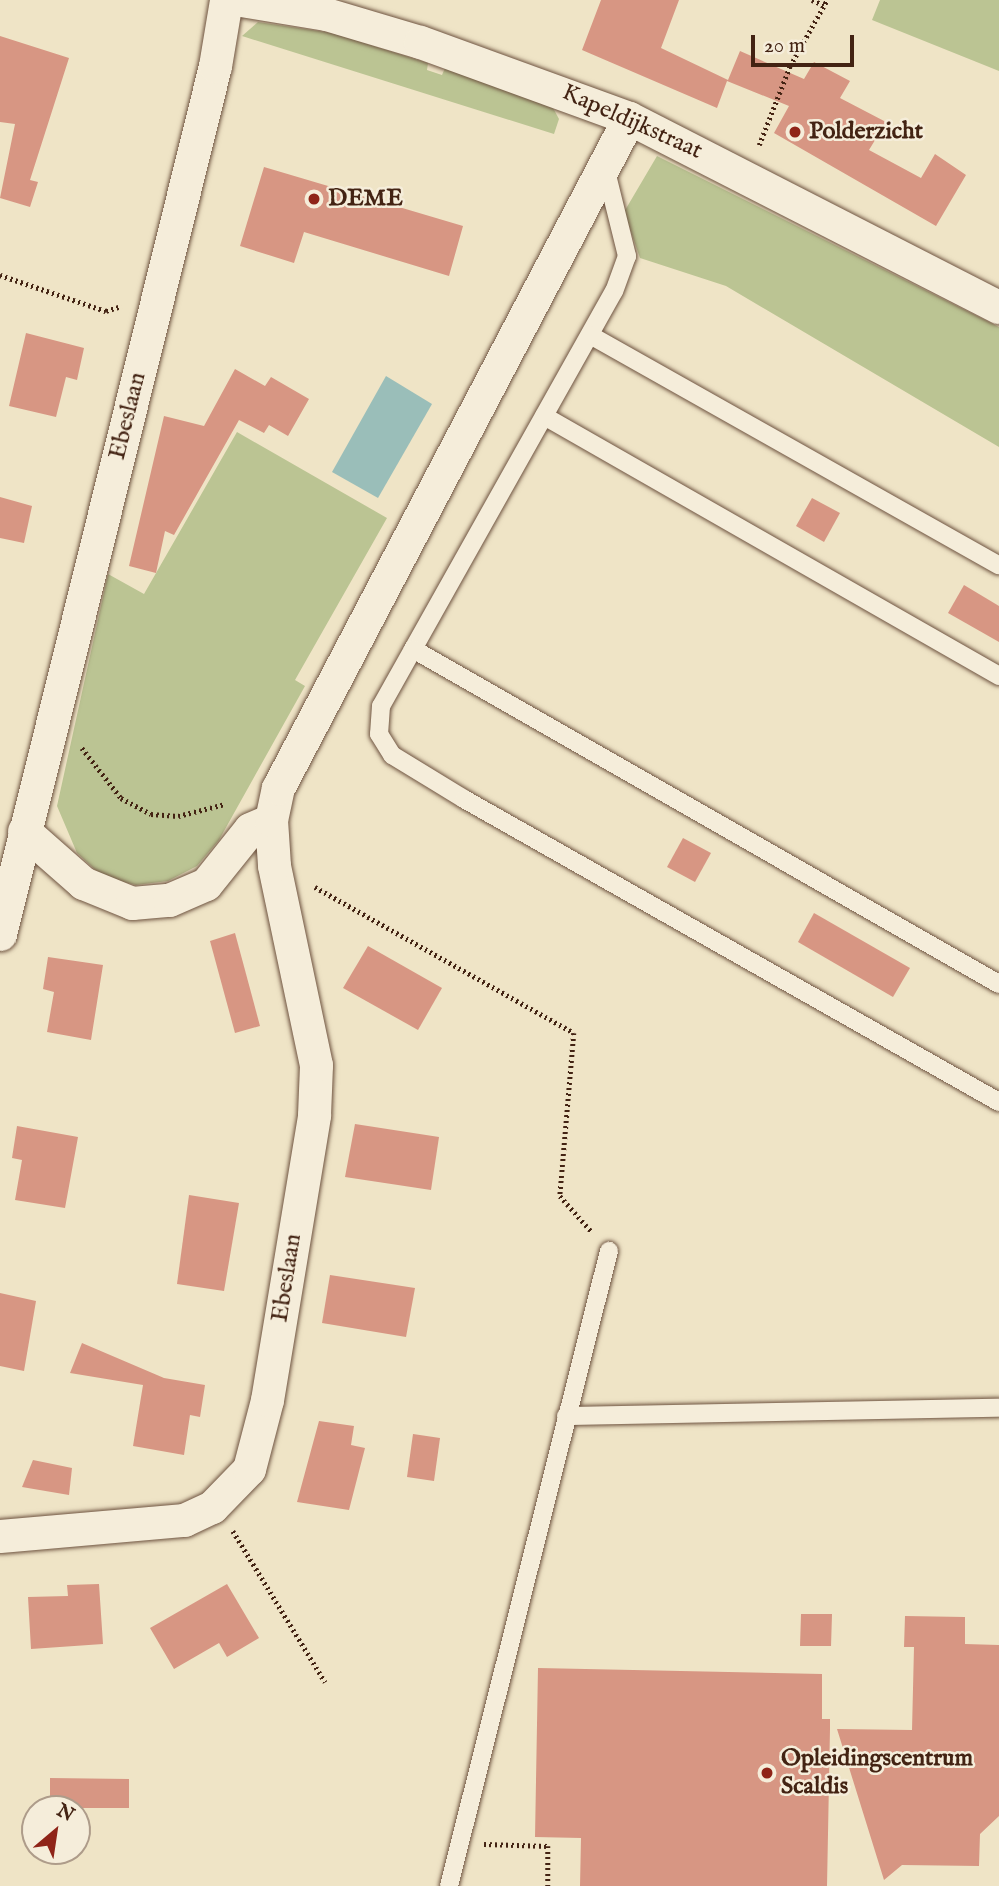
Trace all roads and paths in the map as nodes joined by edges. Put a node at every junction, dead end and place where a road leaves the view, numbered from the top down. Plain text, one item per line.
1 (226, 0) edge
2 (241, 0) edge
3 (812, 0) edge
4 (826, 3) edge
5 (629, 118) junction
6 (604, 164) junction
7 (747, 175) junction
8 (0, 275) edge
9 (156, 303) junction
10 (999, 307) edge
11 (590, 335) junction
12 (544, 416) junction
13 (999, 565) edge
14 (413, 649) junction
15 (999, 676) edge
16 (57, 697) junction
17 (278, 788) junction
18 (271, 820) junction
19 (24, 831) junction
20 (274, 865) junction
21 (0, 934) edge
22 (999, 984) edge
23 (999, 1102) edge
24 (608, 1251) joint
25 (999, 1408) edge
26 (566, 1416) junction
27 (217, 1503) junction
28 (0, 1536) edge
29 (325, 1682) dead end
30 (455, 1843) junction
31 (449, 1886) edge
32 (548, 1886) edge

1 - 9 street, Ebeslaan
2 - 5 street, Kapeldijkstraat
3 - 4 path
4 - 7 path
5 - 6 street, Ebeslaan
5 - 7 street, Kapeldijkstraat
6 - 11 lane
6 - 17 street, Ebeslaan
7 - 10 street, Kapeldijkstraat
8 - 9 path
9 - 16 street, Ebeslaan
11 - 12 lane
11 - 13 lane
12 - 14 lane
12 - 15 lane
14 - 22 lane
14 - 23 lane
16 - 17 path
16 - 19 street, Ebeslaan
17 - 18 street, Ebeslaan
18 - 19 street
18 - 20 street, Ebeslaan
19 - 21 street, Ebeslaan
20 - 24 path
20 - 27 street, Ebeslaan
24 - 26 lane
25 - 26 lane
26 - 30 lane
27 - 28 street, Ebeslaan
27 - 29 path
30 - 31 lane
30 - 32 path

